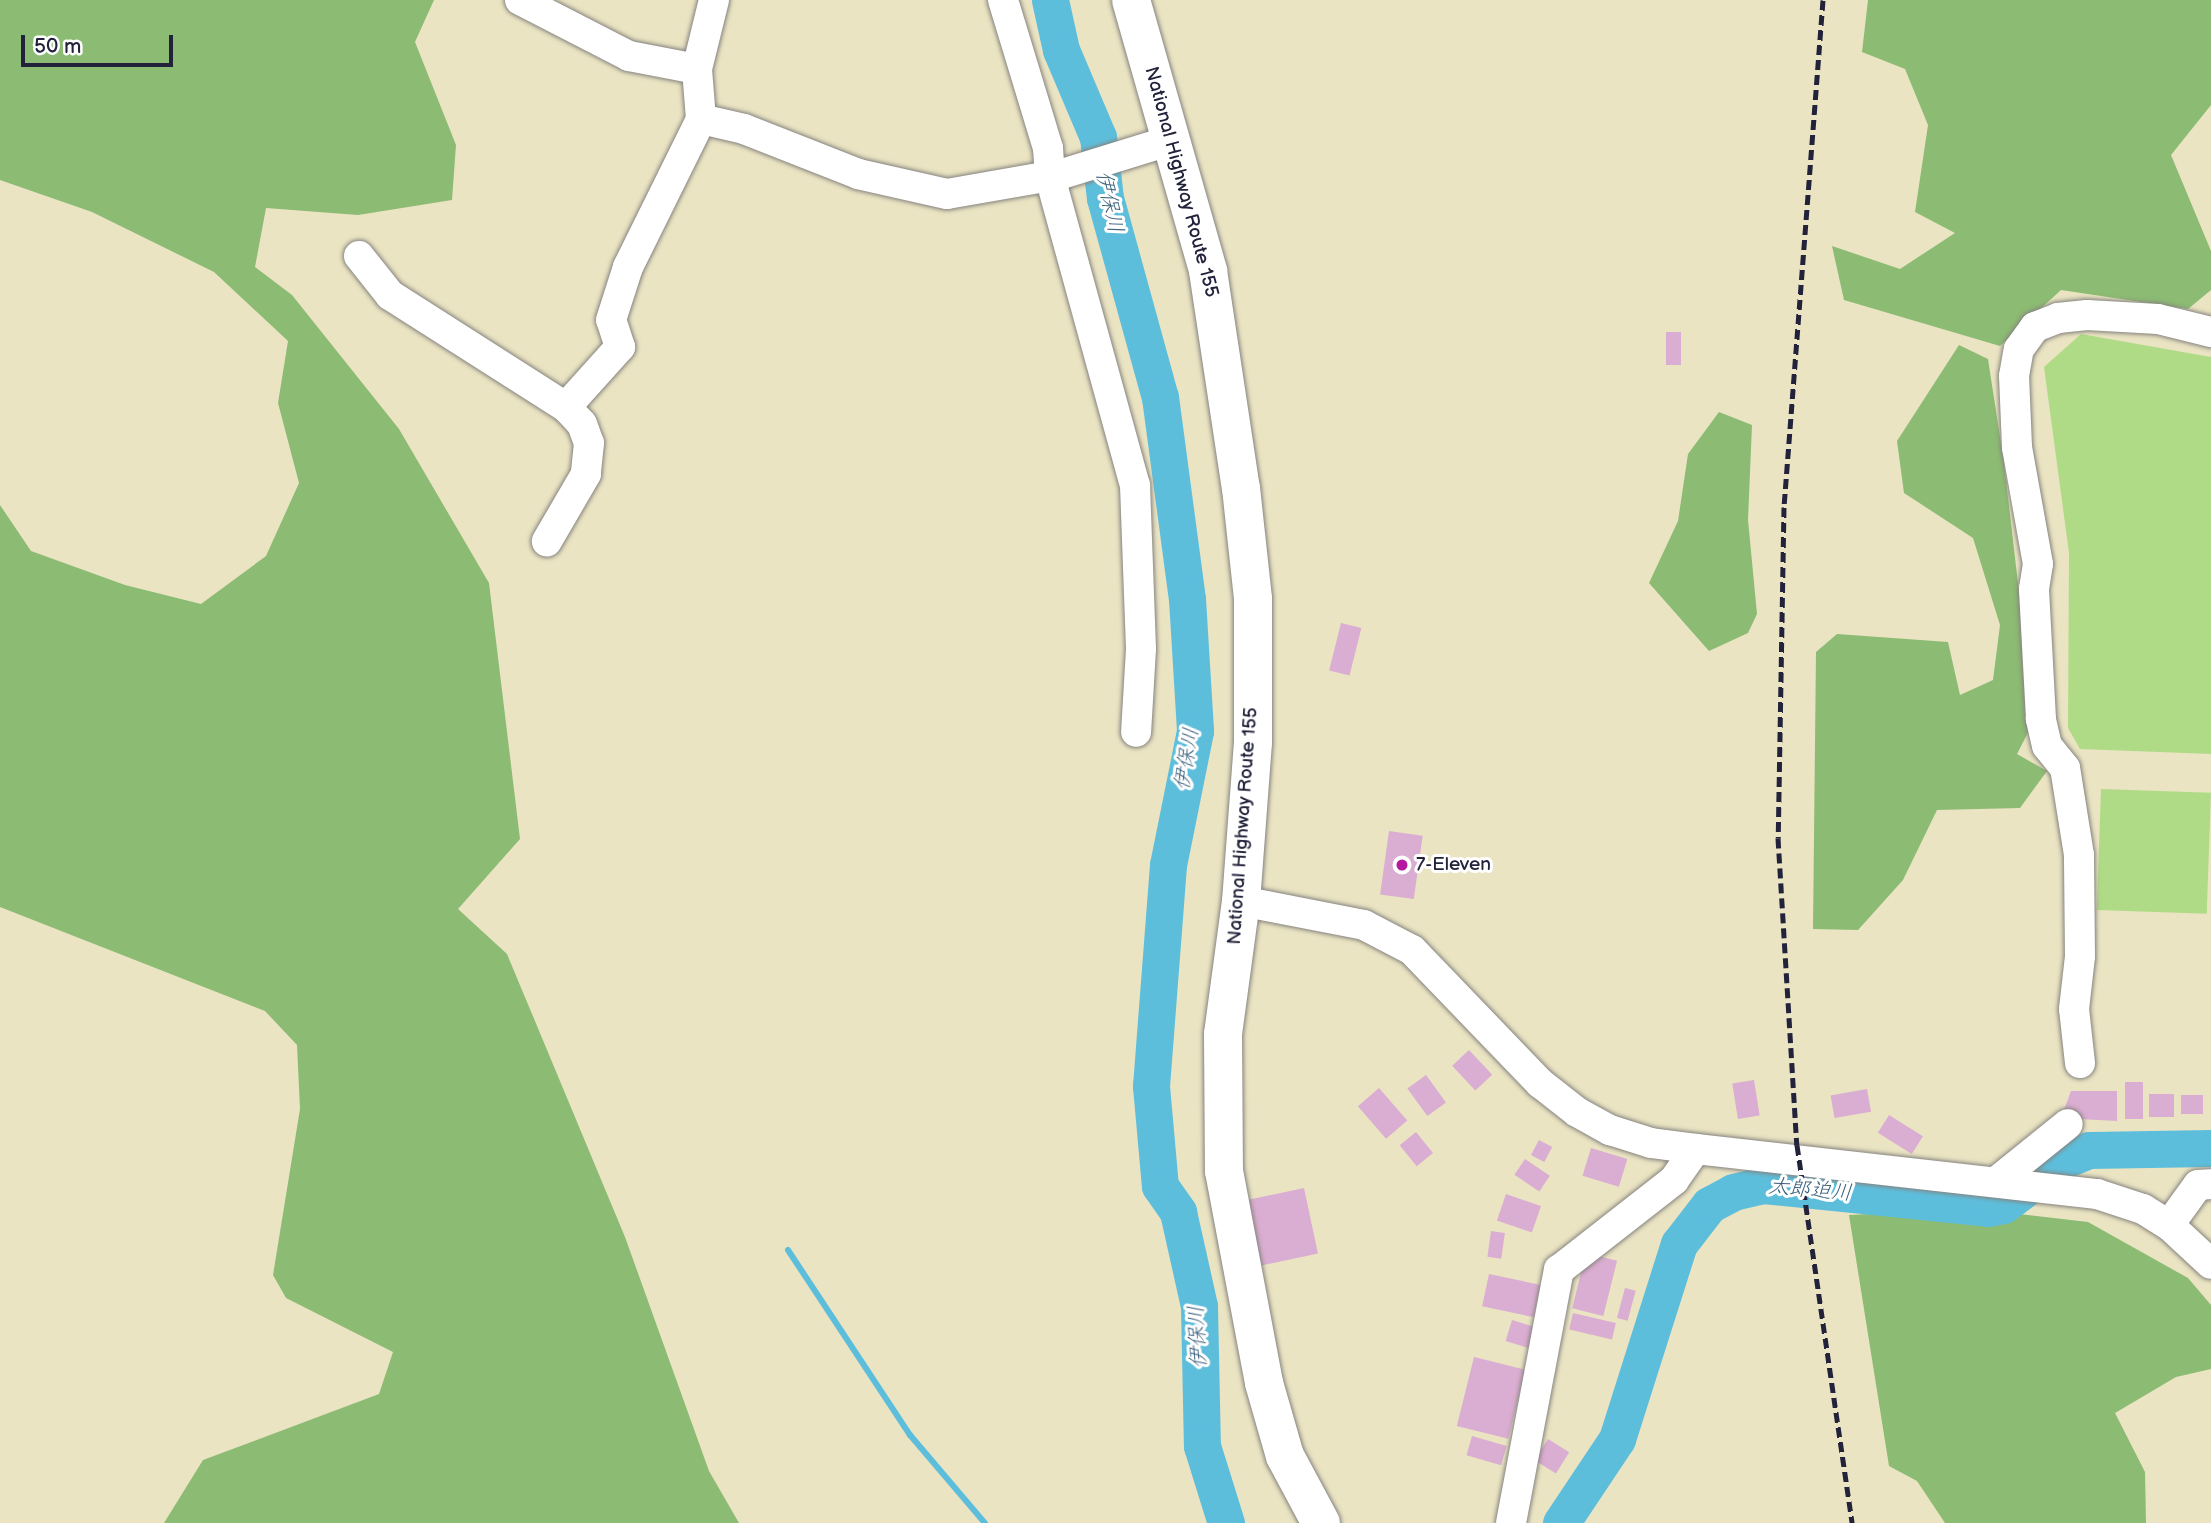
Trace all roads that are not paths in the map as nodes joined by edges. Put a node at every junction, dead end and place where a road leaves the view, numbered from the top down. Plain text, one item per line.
1 (520, 0) edge
2 (714, 0) edge
3 (1003, 0) edge
4 (1131, 0) edge
5 (696, 69) junction
6 (701, 119) junction
7 (1172, 140) junction
8 (1056, 175) junction
9 (359, 256) dead end
10 (2211, 332) edge
11 (566, 407) junction
12 (547, 541) dead end
13 (1136, 732) dead end
14 (1241, 901) junction
15 (2080, 1063) dead end
16 (2068, 1124) dead end
17 (1696, 1149) junction
18 (2005, 1183) junction
19 (2211, 1184) edge
20 (2169, 1225) junction
21 (2211, 1264) edge
22 (1321, 1523) edge
23 (1511, 1523) edge

1 - 5 street
2 - 5 street
3 - 8 street
4 - 7 highway, National Highway Route 155
5 - 6 street
6 - 8 street
6 - 11 street
7 - 8 street
7 - 14 highway, National Highway Route 155
8 - 13 street
9 - 11 street
10 - 15 street
11 - 12 street
14 - 17 street
14 - 22 highway, National Highway Route 155
16 - 18 street
17 - 18 street
17 - 23 street
18 - 20 street
19 - 20 street
20 - 21 street

